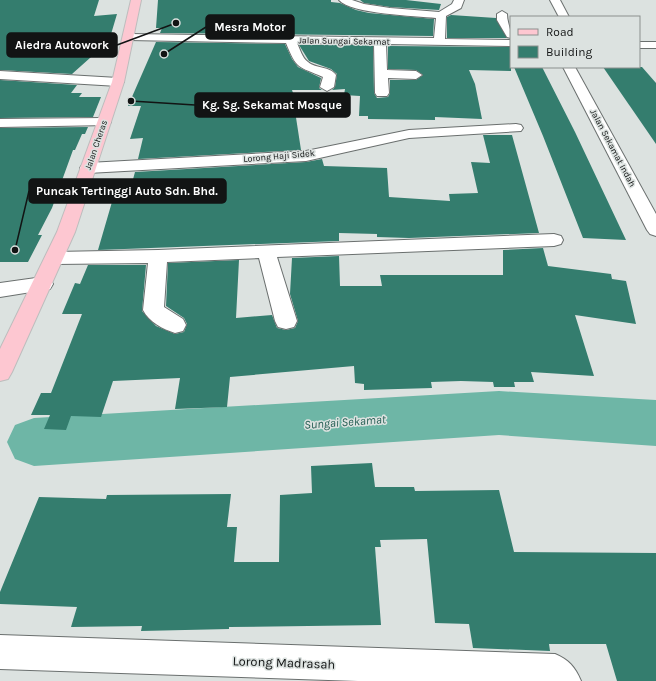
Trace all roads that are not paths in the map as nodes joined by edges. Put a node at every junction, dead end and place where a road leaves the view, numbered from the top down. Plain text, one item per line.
1 (136, 0) edge
2 (344, 0) edge
3 (459, 0) edge
4 (555, 0) edge
5 (502, 14) dead end
6 (441, 15) junction
7 (563, 16) edge
8 (510, 33) edge
9 (129, 37) junction
10 (290, 40) junction
11 (380, 42) junction
12 (439, 42) junction
13 (510, 43) edge
14 (640, 45) edge
15 (656, 45) edge
16 (570, 68) edge
17 (381, 74) junction
18 (0, 75) edge
19 (416, 75) dead end
20 (118, 82) junction
21 (327, 87) dead end
22 (382, 93) dead end
23 (104, 122) junction
24 (0, 123) edge
25 (516, 128) dead end
26 (88, 168) junction
27 (656, 230) edge
28 (554, 240) dead end
29 (266, 251) junction
30 (158, 256) junction
31 (55, 258) junction
32 (43, 284) junction
33 (0, 290) edge
34 (286, 321) dead end
35 (175, 325) dead end
36 (0, 372) edge
37 (0, 652) edge
38 (564, 681) edge

1 - 9 main road, Jalan Cheras
2 - 6 street
3 - 6 street
4 - 7 street
5 - 8 street
6 - 12 street
9 - 10 street, Jalan Sungai Sekamat
9 - 20 main road, Jalan Cheras
10 - 11 street, Jalan Sungai Sekamat
10 - 21 street
11 - 12 street, Jalan Sungai Sekamat
11 - 17 street
12 - 13 street, Jalan Sungai Sekamat
14 - 15 street
16 - 27 street, Jalan Sekamat Indah
17 - 19 street
17 - 22 street
18 - 20 street
20 - 23 main road, Jalan Cheras
23 - 24 street
23 - 26 main road, Jalan Cheras
25 - 26 street, Lorong Haji Sidek
26 - 31 main road, Jalan Cheras
28 - 29 street
29 - 30 street
29 - 34 street
30 - 31 street
30 - 35 street
31 - 32 main road, Jalan Cheras
32 - 33 street
32 - 36 main road, Jalan Cheras
37 - 38 street, Lorong Madrasah

